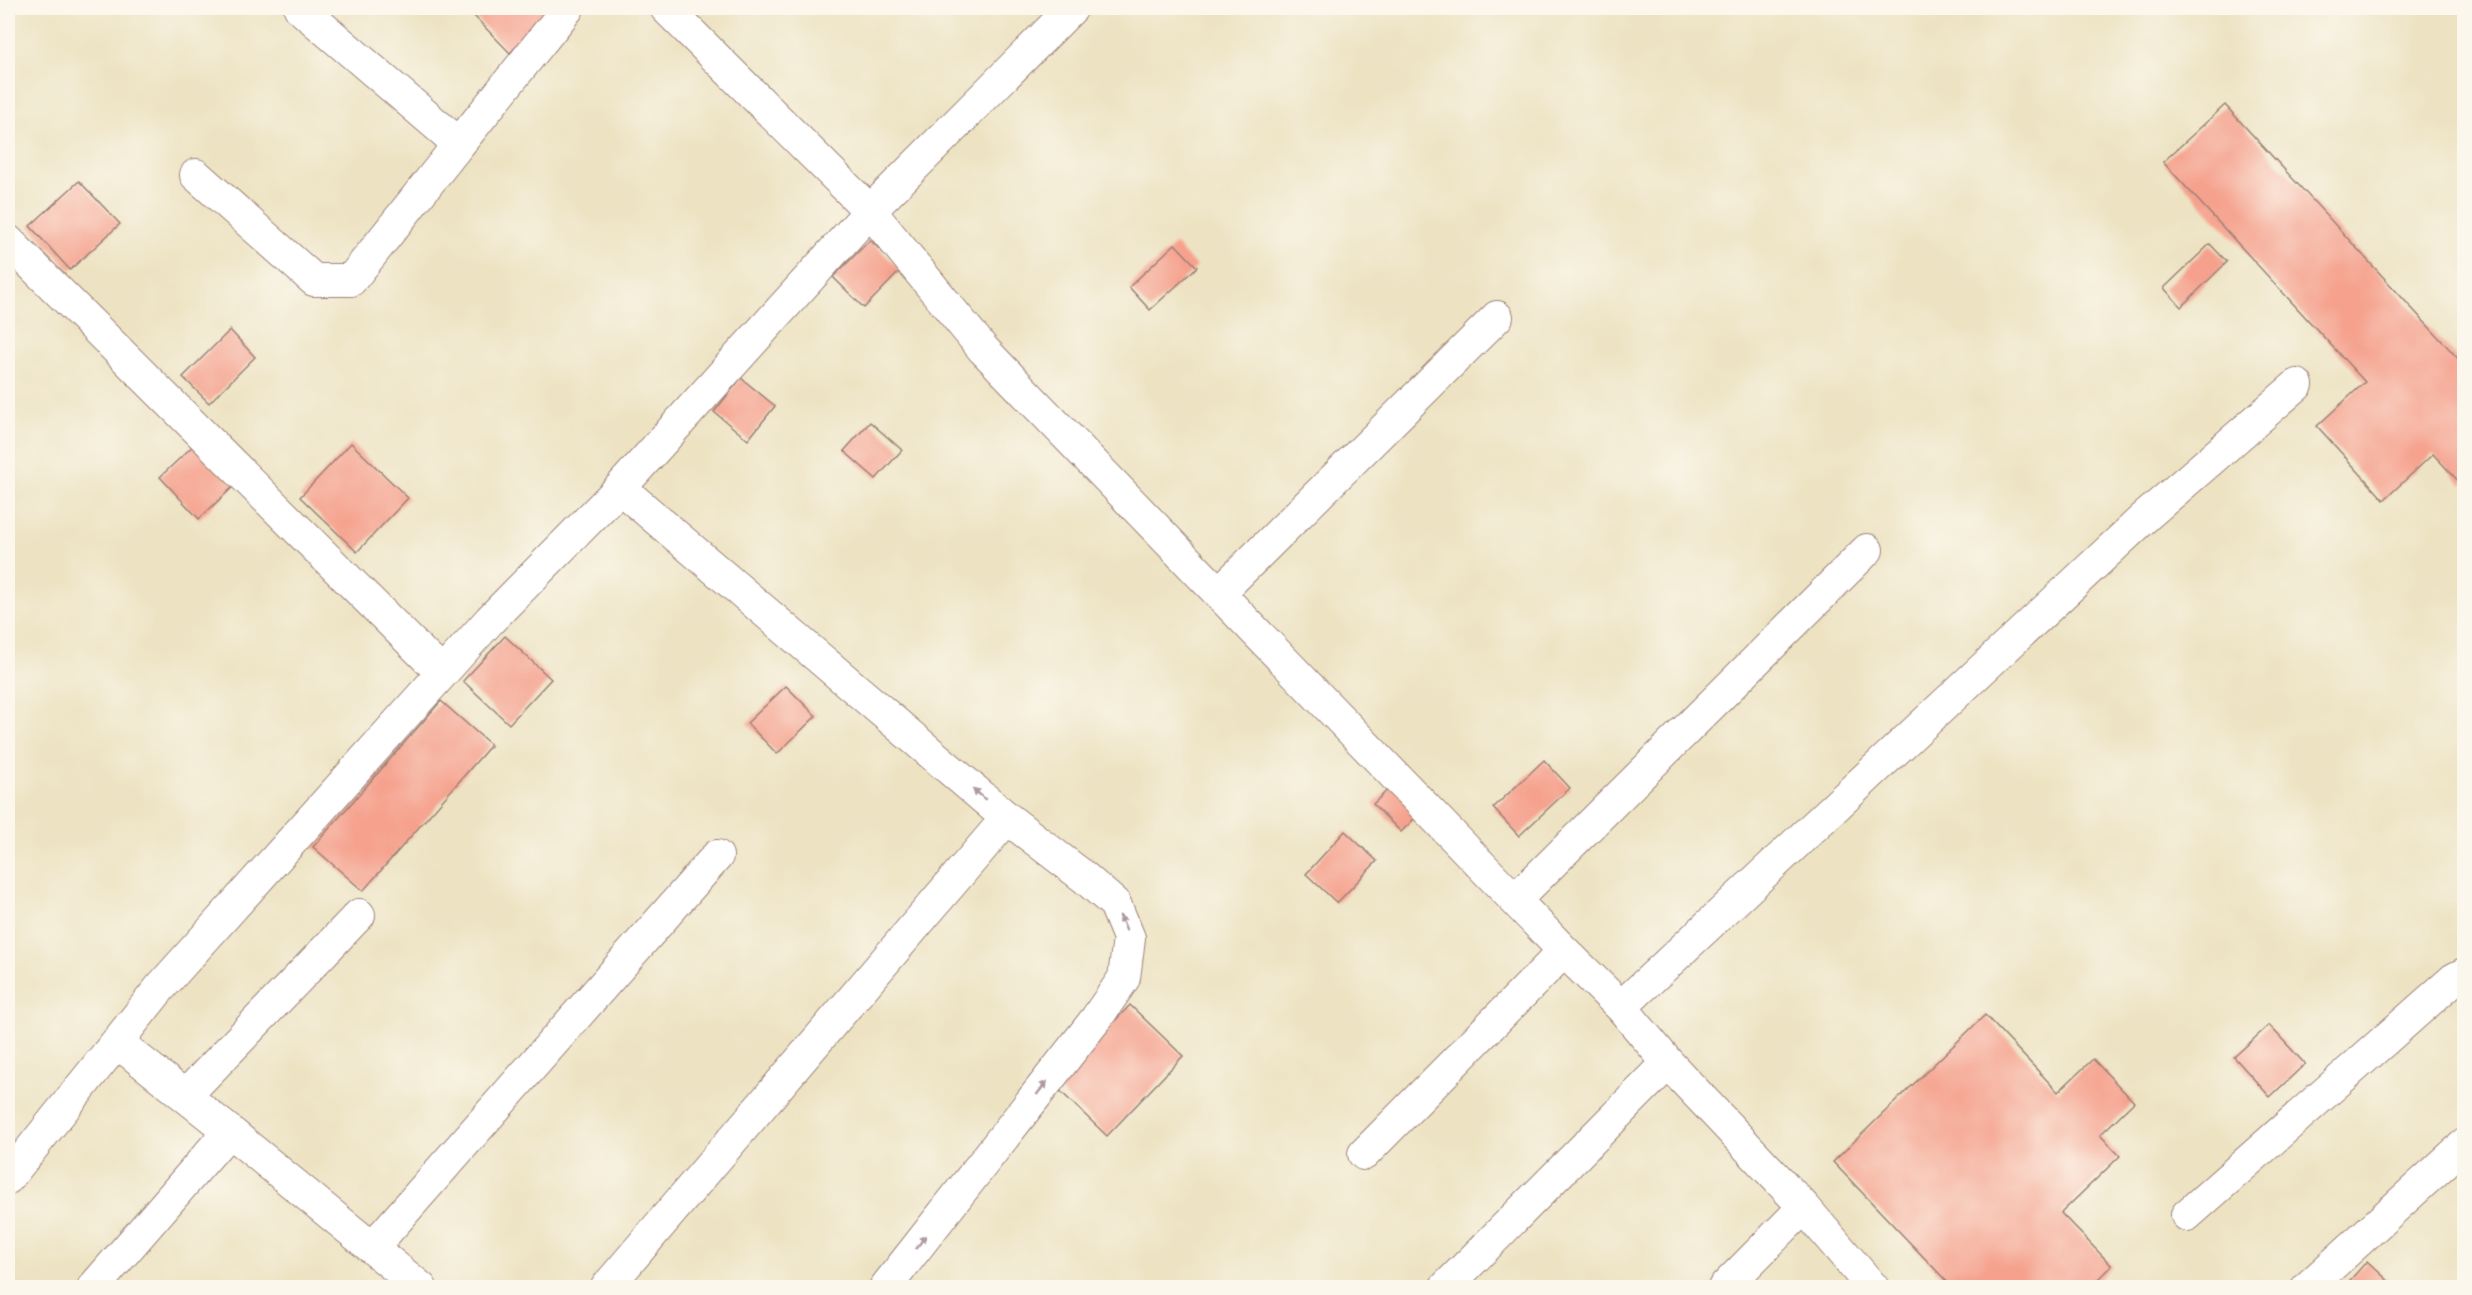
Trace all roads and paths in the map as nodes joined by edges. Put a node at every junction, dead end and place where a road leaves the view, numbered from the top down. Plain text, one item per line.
1 (300, 8) edge
2 (568, 8) edge
3 (666, 8) edge
4 (1072, 8) edge
5 (459, 144) junction
6 (196, 175) dead end
7 (870, 211) junction
8 (8, 242) edge
9 (1497, 317) dead end
10 (2297, 385) dead end
11 (620, 488) junction
12 (1867, 550) dead end
13 (1219, 593) junction
14 (442, 673) junction
15 (1007, 818) junction
16 (717, 856) dead end
17 (1516, 899) junction
18 (359, 915) dead end
19 (1564, 951) junction
20 (2464, 974) edge
21 (1620, 1007) junction
22 (117, 1041) junction
23 (1668, 1063) junction
24 (185, 1096) junction
25 (229, 1131) junction
26 (2464, 1145) edge
27 (1364, 1154) dead end
28 (8, 1178) edge
29 (1804, 1207) junction
30 (2187, 1215) dead end
31 (372, 1248) junction
32 (98, 1285) edge
33 (421, 1287) edge
34 (606, 1287) edge
35 (885, 1287) edge
36 (1445, 1287) edge
37 (1724, 1287) edge
38 (1872, 1287) edge
39 (2307, 1287) edge

1 - 5 street
2 - 5 street
3 - 7 street
4 - 7 street
5 - 6 street
7 - 11 street
7 - 13 street
8 - 14 street
9 - 13 street
10 - 21 street
11 - 14 street
15 -> 11 street
12 - 17 street
13 - 17 street
14 - 22 street
15 - 34 street
35 -> 15 street
16 - 31 street
17 - 19 street
18 - 24 street
19 - 21 street
19 - 27 street
20 - 30 street
21 - 23 street
22 - 24 street
22 - 28 street
23 - 29 street
23 - 36 street
24 - 25 street
25 - 31 street
25 - 32 street
26 - 39 street
29 - 37 street
29 - 38 street
31 - 33 street

